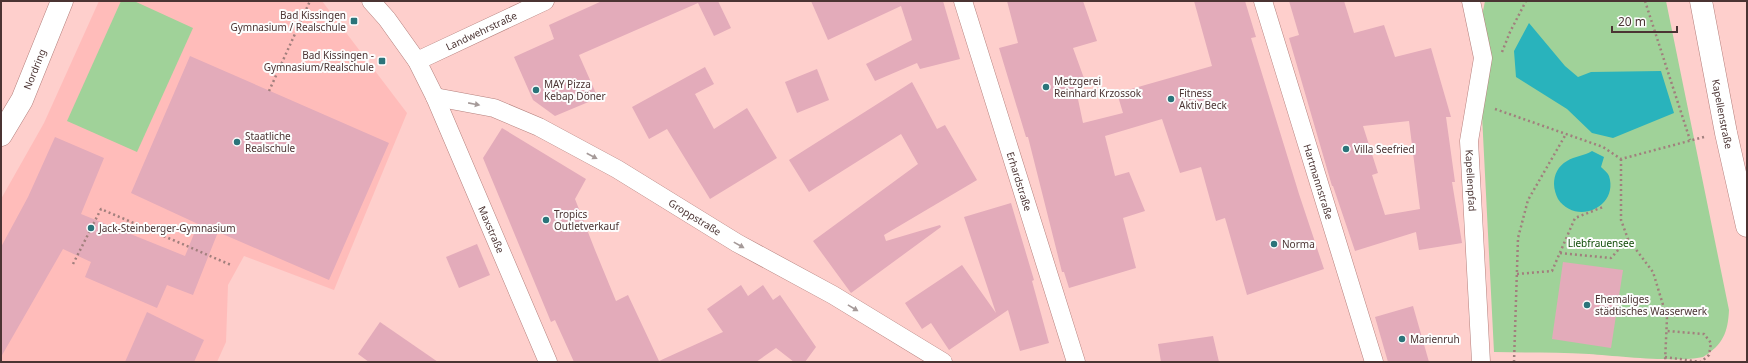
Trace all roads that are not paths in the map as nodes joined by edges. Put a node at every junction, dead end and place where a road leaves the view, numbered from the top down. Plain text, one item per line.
1 (62, 1) edge
2 (371, 1) edge
3 (545, 1) edge
4 (963, 1) edge
5 (1263, 1) edge
6 (1471, 1) edge
7 (1701, 1) edge
8 (417, 61) junction
9 (436, 96) junction
10 (1, 135) edge
11 (1747, 226) edge
12 (548, 362) edge
13 (944, 362) edge
14 (1076, 362) edge
15 (1374, 362) edge
16 (1481, 362) edge

1 - 10 street, Nordring
2 - 8 street, Maxstraße
3 - 8 street, Landwehrstraße
4 - 14 street, Erhardstraße
5 - 15 street, Hartmannstraße
6 - 16 street, Kapellenpfad
7 - 11 street, Kapellenstraße
8 - 9 street, Maxstraße
9 - 12 street, Maxstraße
9 -> 13 street, Groppstraße

